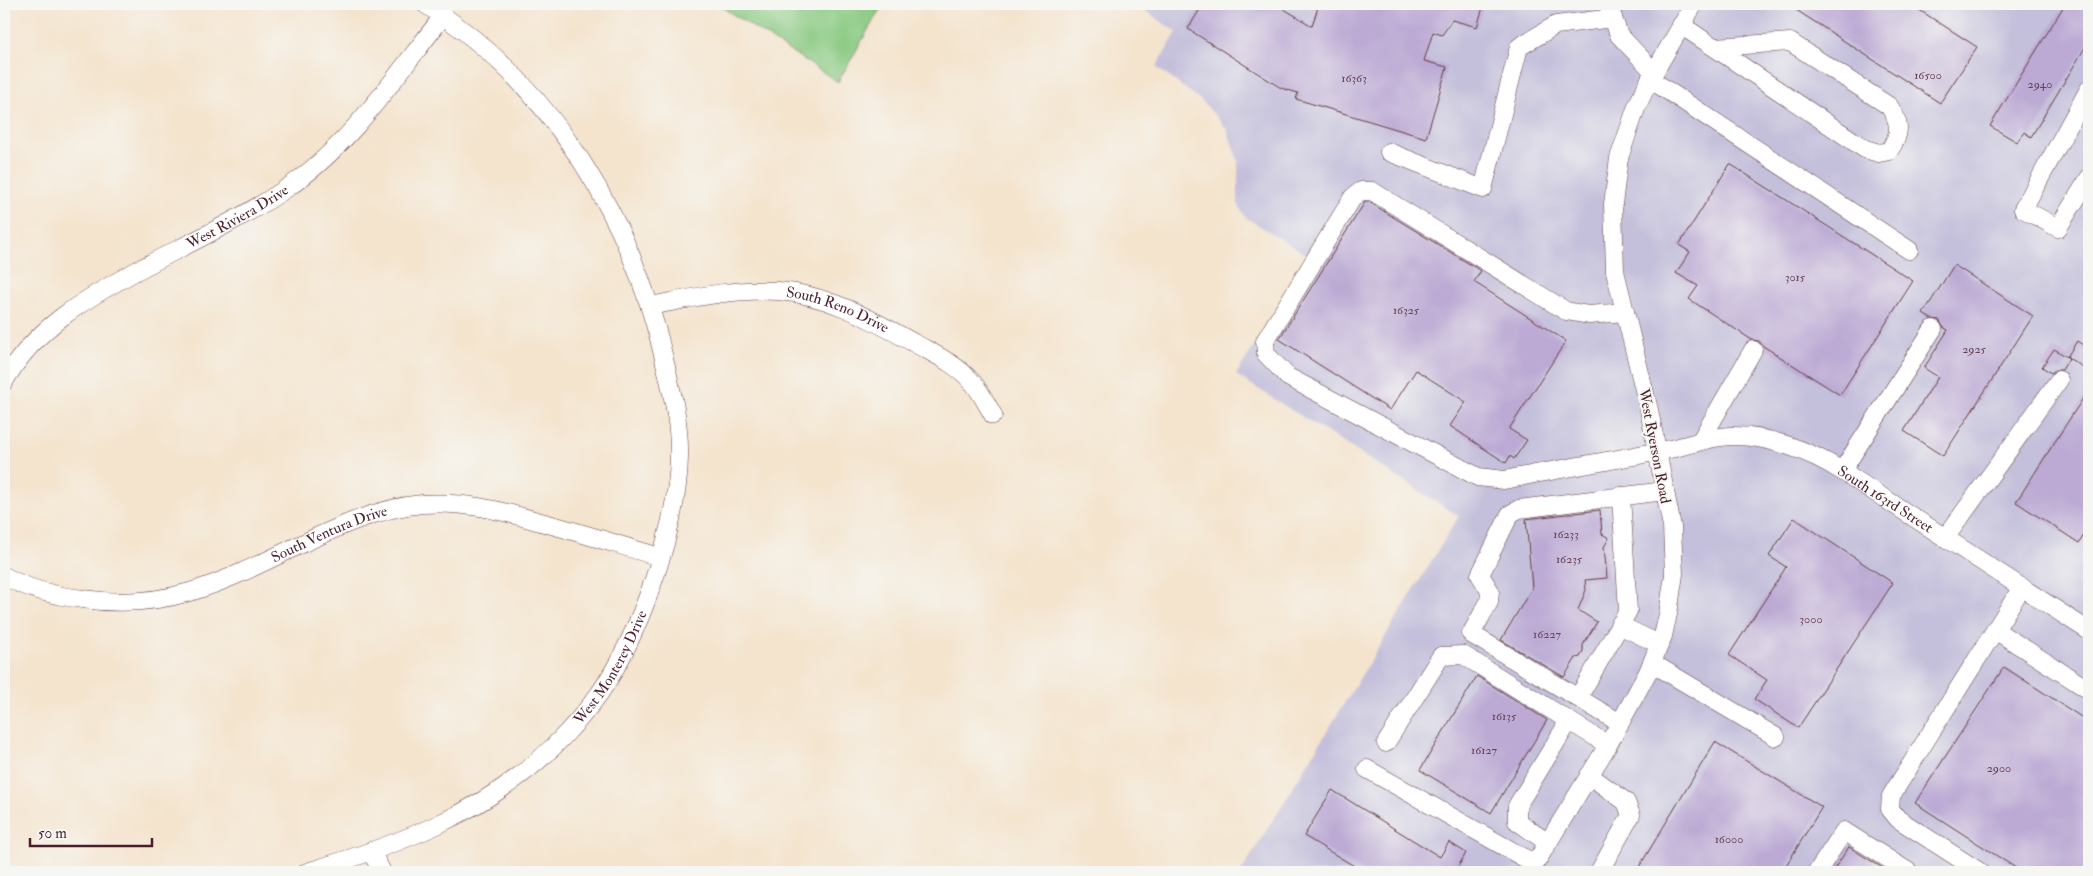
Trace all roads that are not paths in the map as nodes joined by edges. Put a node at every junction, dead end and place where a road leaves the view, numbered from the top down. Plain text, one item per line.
1 (425, 4) edge
2 (1694, 4) edge
3 (1611, 11) edge
4 (444, 15) junction
5 (1681, 25) junction
6 (1714, 47) junction
7 (1652, 76) junction
8 (2089, 89) edge
9 (1389, 152) dead end
10 (2089, 178) edge
11 (1909, 250) dead end
12 (650, 306) junction
13 (1625, 312) junction
14 (1933, 329) dead end
15 (1753, 350) dead end
16 (2059, 380) dead end
17 (4, 382) edge
18 (993, 415) dead end
19 (1701, 440) junction
20 (1657, 450) junction
21 (1842, 471) junction
22 (1665, 490) junction
23 (1621, 496) junction
24 (1946, 537) junction
25 (660, 557) junction
26 (4, 576) edge
27 (2022, 587) junction
28 (1619, 626) junction
29 (1995, 630) junction
30 (2089, 631) edge
31 (1659, 644) junction
32 (1652, 663) junction
33 (2089, 689) edge
34 (1578, 698) junction
35 (1569, 721) junction
36 (1620, 724) junction
37 (1776, 737) dead end
38 (1386, 743) dead end
39 (1608, 745) junction
40 (1367, 769) dead end
41 (1589, 775) junction
42 (1548, 843) junction
43 (372, 852) junction
44 (1533, 868) edge
45 (307, 872) edge
46 (382, 872) edge
47 (1599, 872) edge
48 (1817, 872) edge
49 (1909, 872) edge
50 (1980, 872) edge

1 - 4 street, West Monterey Drive
2 - 5 street, West Ryerson Road
3 - 7 street
3 - 9 street
4 - 12 street, West Monterey Drive
4 - 17 street, West Riviera Drive
5 - 6 street
5 - 7 street, West Ryerson Road
6 - 6 street
7 - 11 street
7 - 13 street, West Ryerson Road
8 - 10 street
12 - 18 street, South Reno Drive
12 - 25 street, West Monterey Drive
13 - 20 street, West Ryerson Road
13 - 20 street, South 163rd Street
14 - 21 street
15 - 19 street
16 - 24 street
19 - 20 street, South 163rd Street
19 - 21 street, South 163rd Street
20 - 22 street, West Ryerson Road
21 - 24 street, South 163rd Street
22 - 23 street
22 - 31 street, West Ryerson Road
23 - 28 street
23 - 34 street
24 - 27 street, South 163rd Street
25 - 26 street, South Ventura Drive
25 - 43 street, West Monterey Drive
27 - 29 street
27 - 30 street, South 163rd Street
28 - 31 street
28 - 34 street
29 - 33 street
29 - 50 street
31 - 32 street, West Ryerson Road
32 - 36 street, West Ryerson Road
32 - 37 street
34 - 36 street
35 - 38 street
35 - 39 street
35 - 42 street
36 - 39 street, West Ryerson Road
39 - 41 street, West Ryerson Road
40 - 44 street
41 - 42 street, West Ryerson Road
41 - 47 street
42 - 44 street, West Ryerson Road
43 - 45 street, West Monterey Drive
43 - 46 street
48 - 49 street

